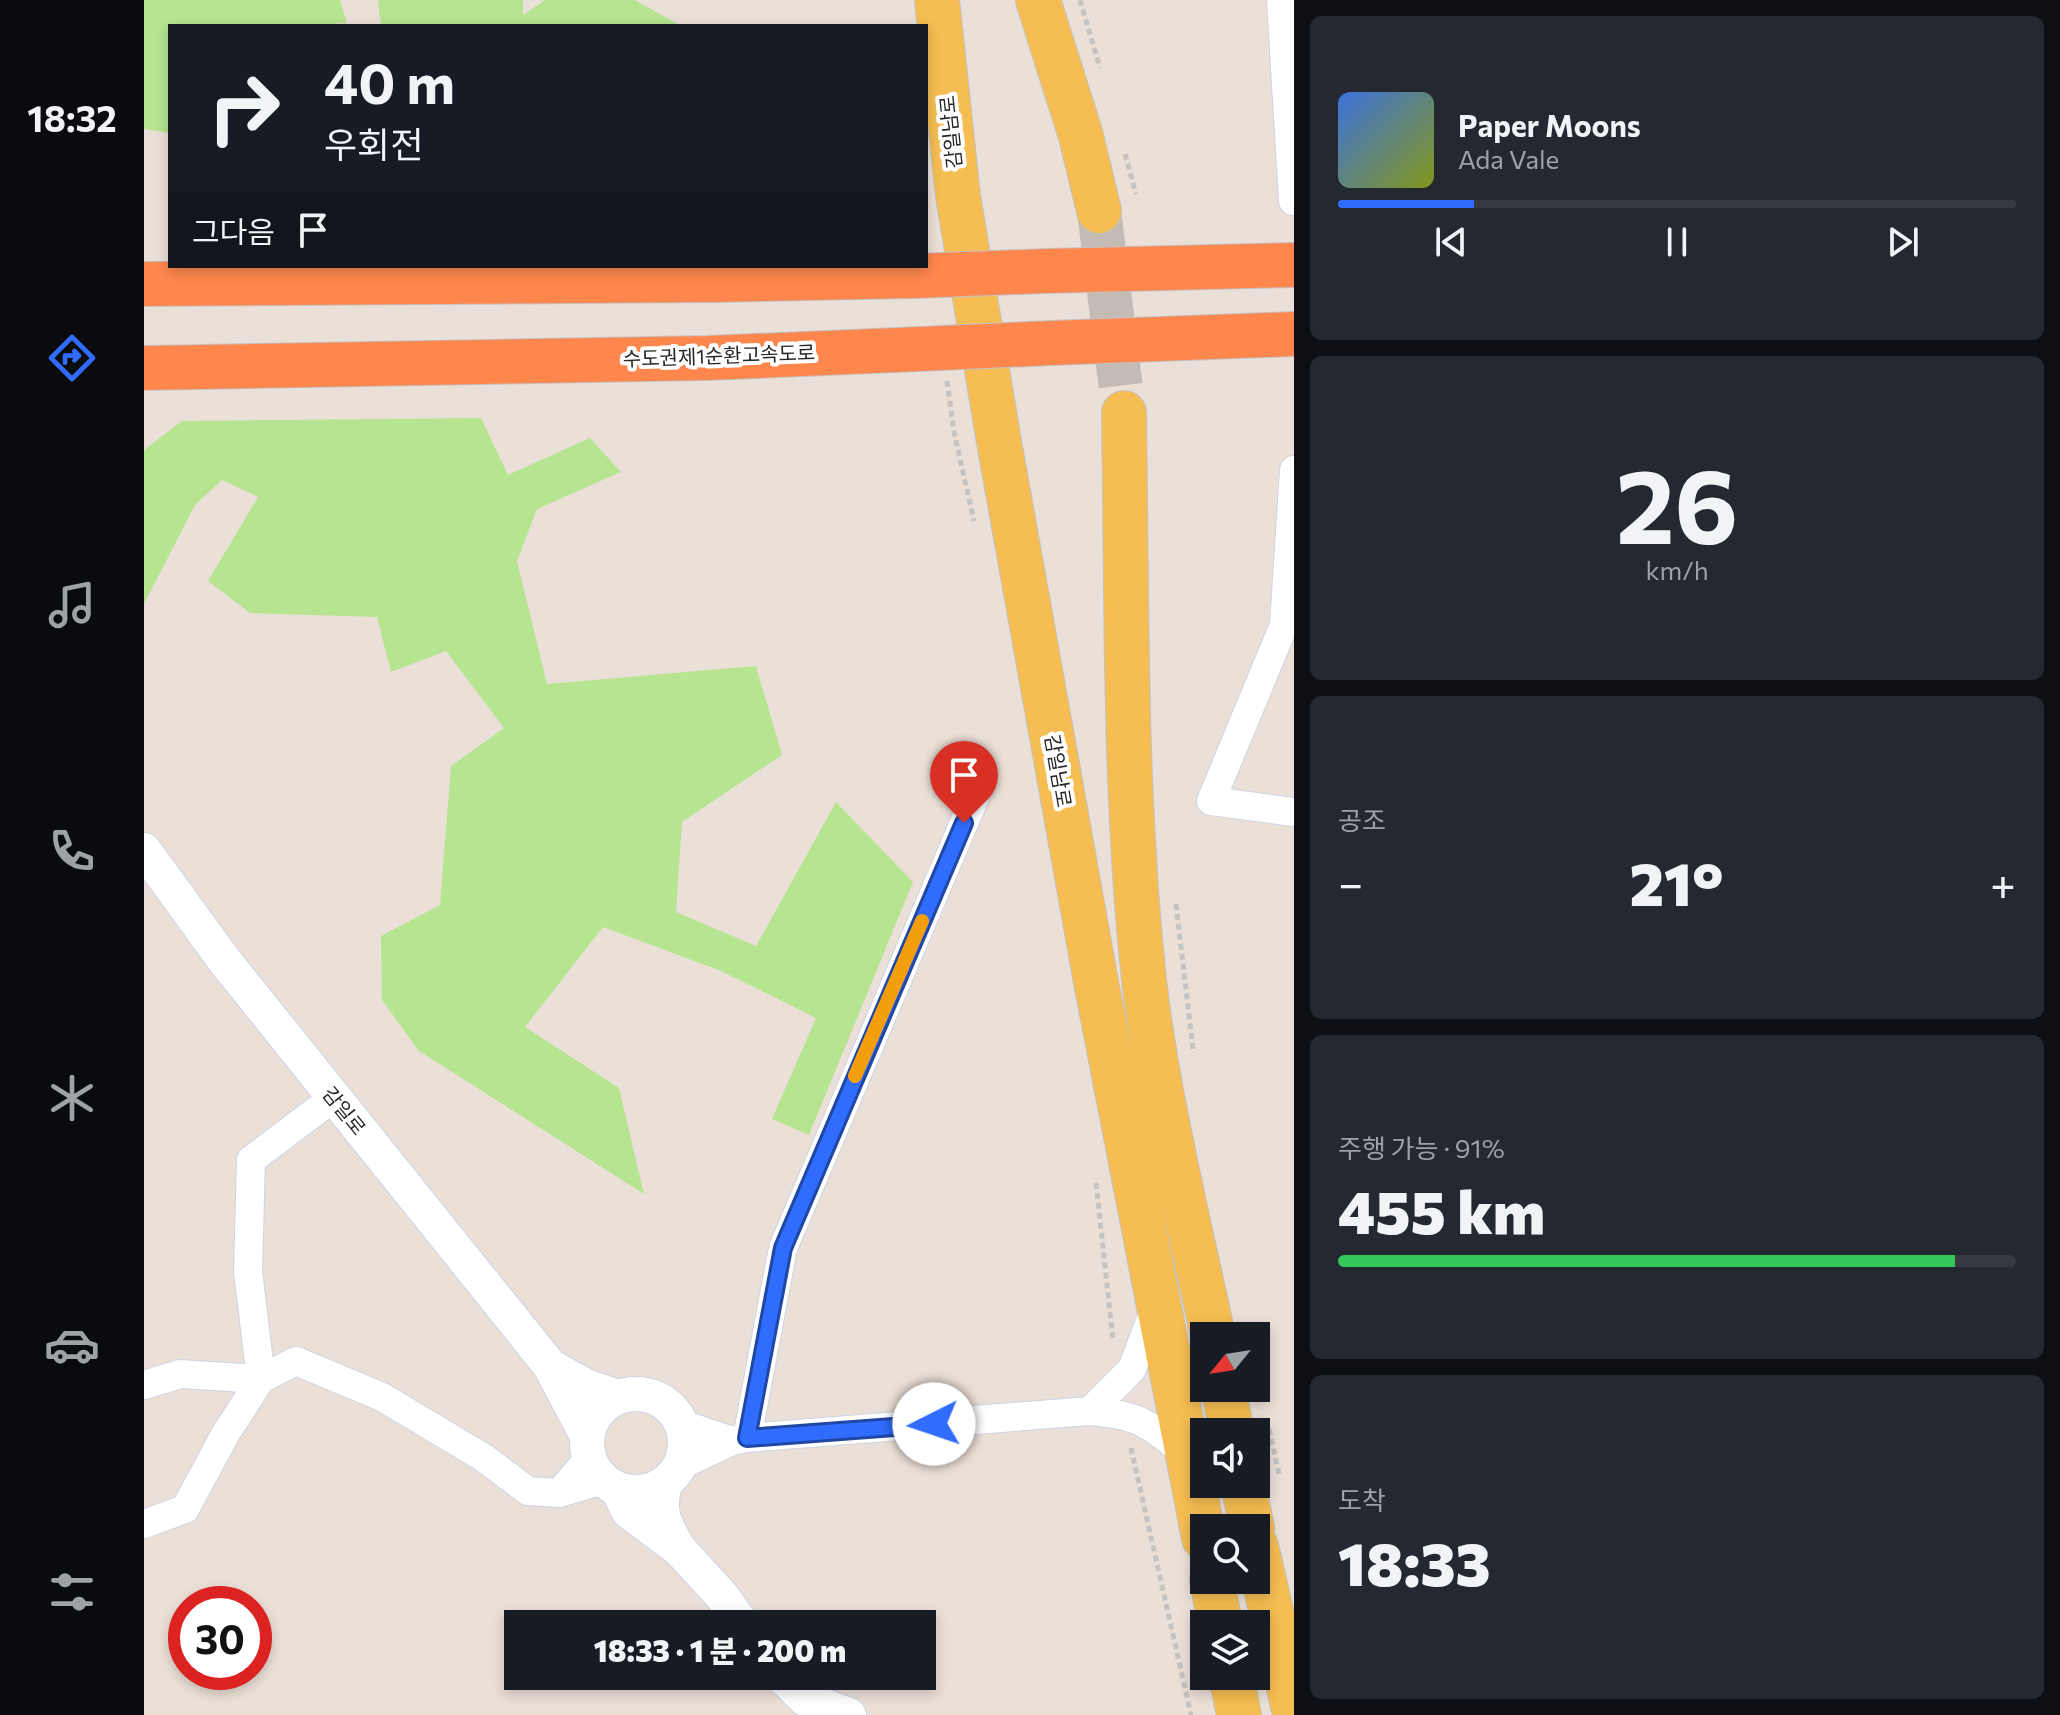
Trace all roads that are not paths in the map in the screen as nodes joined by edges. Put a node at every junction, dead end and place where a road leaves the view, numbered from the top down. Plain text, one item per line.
1 (937, 0) edge
2 (1038, 0) edge
3 (1281, 0) edge
4 (1293, 201) edge
5 (1099, 211) tunnel mouth
6 (1294, 265) edge
7 (144, 284) edge
8 (1294, 334) edge
9 (144, 368) edge
10 (1124, 413) tunnel mouth
11 (1294, 470) edge
12 (976, 795) dead end
13 (1063, 799) junction
14 (1130, 806) junction
15 (1294, 812) edge
16 (144, 850) edge
17 (333, 1098) junction
18 (1159, 1300) junction
19 (1210, 1322) edge
20 (550, 1366) junction
21 (261, 1379) junction
22 (144, 1385) edge
23 (618, 1397) junction
24 (1090, 1411) junction
25 (682, 1424) junction
26 (740, 1439) junction
27 (1189, 1456) junction
28 (673, 1474) junction
29 (595, 1479) junction
30 (1200, 1514) edge
31 (144, 1524) edge
32 (679, 1549) junction
33 (1267, 1594) edge
34 (732, 1610) edge
35 (796, 1690) edge
36 (1234, 1690) edge
37 (1294, 1710) edge
38 (849, 1715) edge
39 (1239, 1715) edge

1 - 13 main road, 감일남로
2 - 5 main road
3 - 4 street
6 - 7 highway, bridge
8 - 9 highway, 수도권제1순환고속도로, bridge
10 - 14 main road
11 - 15 street
12 - 26 street
13 - 14 main road
13 - 18 main road, 감일남로
14 - 19 main road
16 - 17 street, 감일로
17 - 20 street, 감일로
17 - 21 street
18 - 24 street
18 - 27 main road, 감일남로
20 - 23 street, 감일로
20 - 29 street, 감일로
21 - 22 street
21 - 29 street
21 - 31 street
23 - 25 street, 감일로
23 - 29 street
24 - 26 street
24 - 27 street
25 - 26 street
25 - 28 street, 감일로
26 - 28 street
27 - 30 main road, 감일남로
28 - 29 street
28 - 32 street, 감일로
29 - 32 street, 감일로
32 - 34 street, 감일로
33 - 37 main road
35 - 38 street
36 - 39 main road

